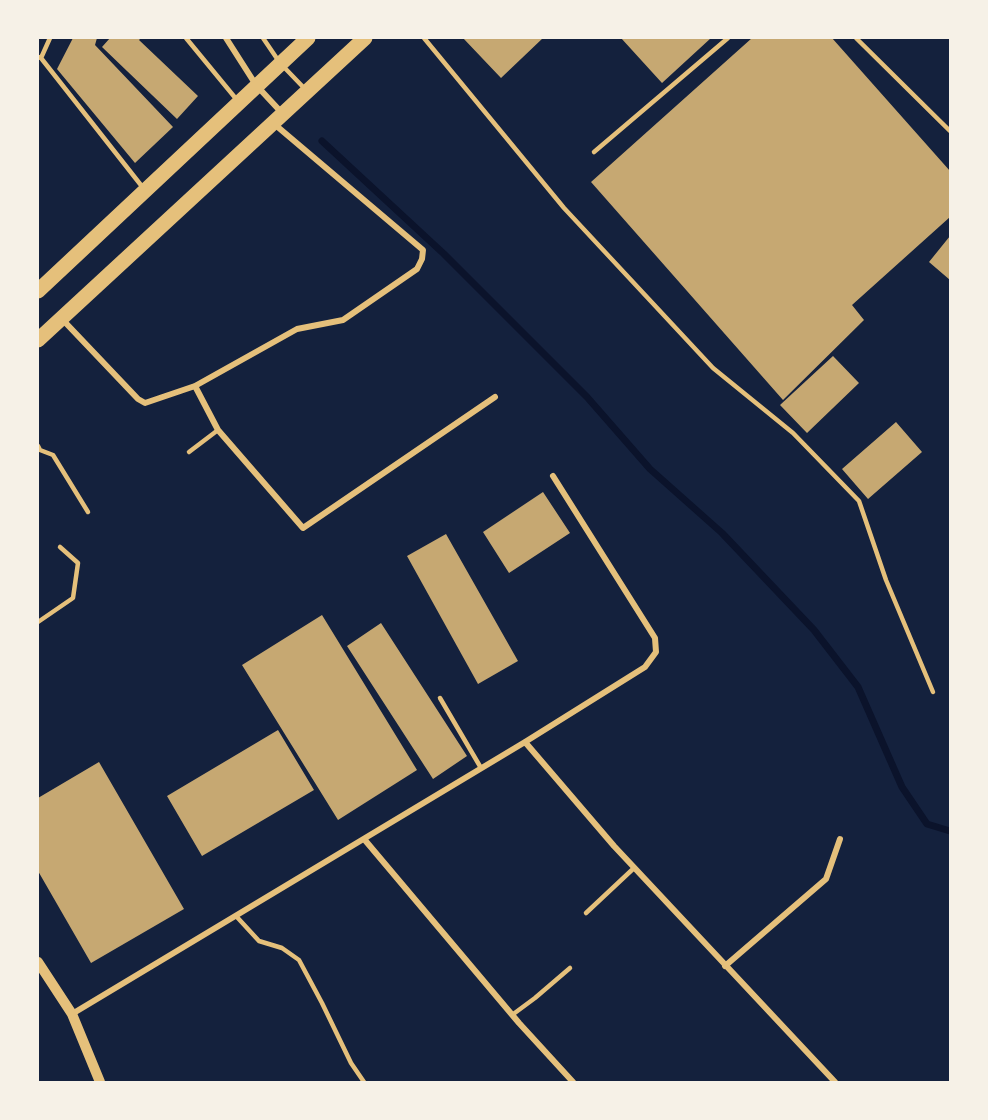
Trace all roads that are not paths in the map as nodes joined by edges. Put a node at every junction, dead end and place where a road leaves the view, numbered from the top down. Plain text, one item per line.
1 (50, 38) edge
2 (186, 38) edge
3 (226, 38) edge
4 (263, 38) edge
5 (308, 38) edge
6 (365, 38) edge
7 (424, 38) edge
8 (729, 38) edge
9 (856, 38) edge
10 (39, 58) edge
11 (280, 63) junction
12 (256, 86) junction
13 (306, 91) junction
14 (239, 102) junction
15 (277, 118) junction
16 (951, 131) edge
17 (594, 152) dead end
18 (145, 191) junction
19 (38, 291) edge
20 (61, 318) junction
21 (38, 340) edge
22 (195, 386) junction
23 (495, 397) dead end
24 (218, 430) junction
25 (38, 446) edge
26 (189, 452) dead end
27 (553, 476) dead end
28 (88, 512) dead end
29 (60, 547) dead end
30 (38, 622) edge
31 (933, 692) dead end
32 (440, 698) dead end
33 (525, 742) junction
34 (481, 768) junction
35 (364, 839) junction
36 (840, 839) dead end
37 (634, 868) junction
38 (586, 913) dead end
39 (236, 916) junction
40 (38, 962) edge
41 (725, 966) junction
42 (570, 968) dead end
43 (72, 1014) junction
44 (512, 1015) junction
45 (100, 1083) edge
46 (364, 1083) edge
47 (573, 1083) edge
48 (835, 1083) edge

1 - 10 lane
2 - 14 lane
3 - 12 street
4 - 11 lane
5 - 11 main road
6 - 13 main road
7 - 31 lane
8 - 17 lane
9 - 16 lane
10 - 18 lane
11 - 12 main road
11 - 13 lane
12 - 14 main road
12 - 15 street
13 - 15 main road
14 - 18 main road
15 - 20 main road
15 - 22 street
18 - 19 main road
20 - 21 main road
20 - 22 street
22 - 24 street
23 - 24 street
24 - 26 lane
25 - 28 lane
27 - 33 street
29 - 30 lane
32 - 34 lane
33 - 34 street
33 - 37 street
34 - 35 street
35 - 39 street
35 - 44 street
36 - 41 street
37 - 38 lane
37 - 41 street
39 - 43 street
39 - 46 lane
40 - 43 street
41 - 48 street
42 - 44 lane
43 - 45 street
44 - 47 street

